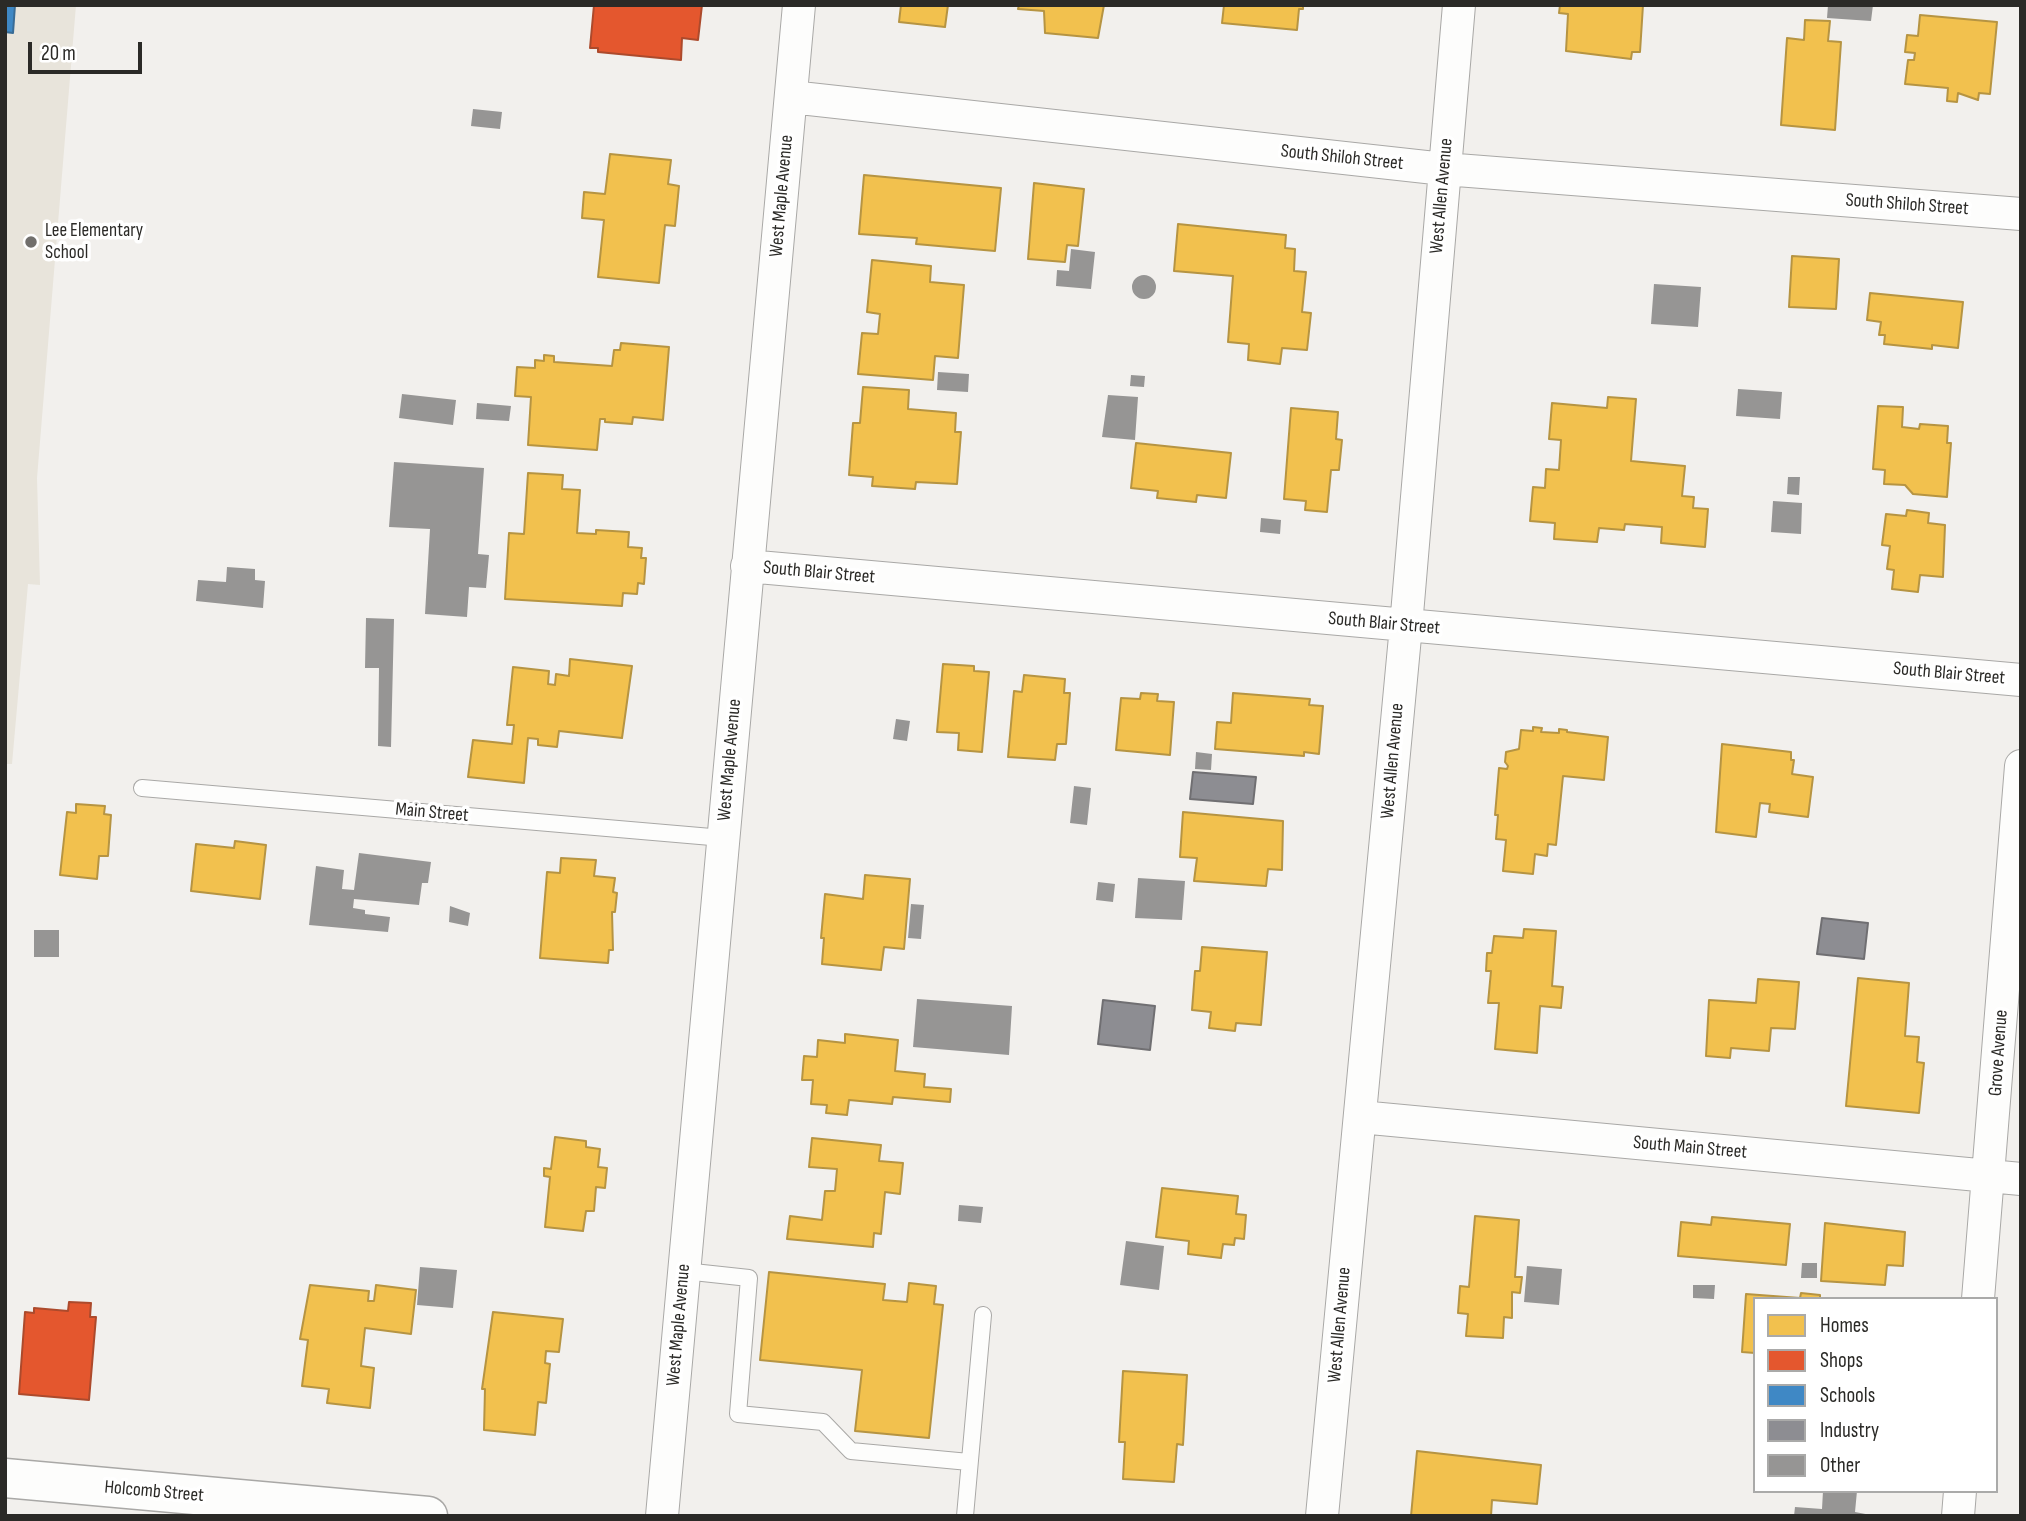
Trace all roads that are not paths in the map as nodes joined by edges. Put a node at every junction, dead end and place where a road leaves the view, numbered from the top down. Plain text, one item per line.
1 (799, 5) edge
2 (1459, 5) edge
3 (791, 97) junction
4 (1444, 169) junction
5 (2021, 214) edge
6 (747, 566) junction
7 (1406, 626) junction
8 (2021, 680) edge
9 (2021, 766) edge
10 (142, 788) dead end
11 (723, 838) junction
12 (1360, 1117) junction
13 (1989, 1176) junction
14 (2021, 1179) edge
15 (684, 1271) junction
16 (1978, 1297) edge
17 (983, 1315) dead end
18 (970, 1462) junction
19 (5, 1478) edge
20 (1960, 1493) edge
21 (295, 1510) edge
22 (428, 1516) edge
23 (662, 1516) edge
24 (965, 1516) edge
25 (1322, 1516) edge
26 (1958, 1516) edge

1 - 3 street, West Maple Avenue
2 - 4 street, West Allen Avenue
3 - 4 street, South Shiloh Street
3 - 6 street, West Maple Avenue
4 - 5 street, South Shiloh Street
4 - 7 street, West Allen Avenue
6 - 7 street, South Blair Street
6 - 11 street, West Maple Avenue
7 - 8 street, South Blair Street
7 - 12 street, West Allen Avenue
9 - 13 street, Grove Avenue
10 - 11 lane, Main Street
11 - 15 street, West Maple Avenue
12 - 13 street, South Main Street
12 - 25 street, West Allen Avenue
13 - 14 street, South Main Street
13 - 16 street, Grove Avenue
15 - 18 lane
15 - 23 street, West Maple Avenue
17 - 18 lane
18 - 24 lane
19 - 21 street, Holcomb Street
20 - 26 street
21 - 22 street, Holcomb Street

